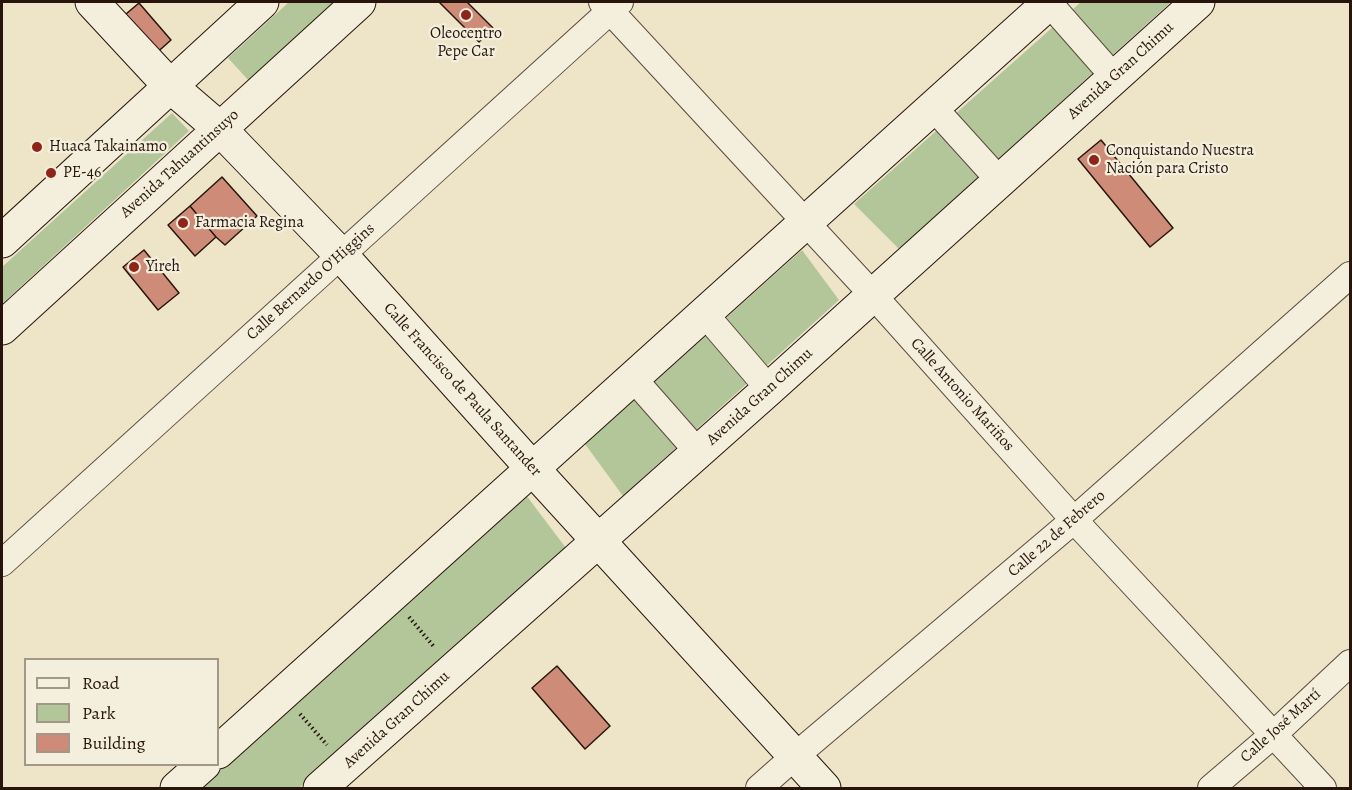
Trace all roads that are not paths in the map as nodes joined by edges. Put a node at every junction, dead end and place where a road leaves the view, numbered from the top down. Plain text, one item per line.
1 (92, 2) edge
2 (262, 2) edge
3 (359, 2) edge
4 (1050, 2) edge
5 (1198, 2) edge
6 (611, 4) edge
7 (1114, 77) junction
8 (169, 85) junction
9 (933, 107) junction
10 (219, 128) junction
11 (1000, 181) junction
12 (805, 221) junction
13 (2, 241) edge
14 (341, 255) junction
15 (1350, 275) edge
16 (873, 295) junction
17 (704, 313) junction
18 (2, 328) edge
19 (632, 377) junction
20 (769, 389) junction
21 (698, 452) junction
22 (532, 468) junction
23 (1074, 520) junction
24 (599, 541) junction
25 (2, 563) edge
26 (1350, 663) edge
27 (1273, 735) junction
28 (219, 751) edge
29 (794, 757) junction
30 (203, 766) edge
31 (177, 789) edge
32 (320, 789) edge
33 (759, 789) edge
34 (824, 789) edge
35 (1211, 789) edge
36 (1323, 789) edge

1 - 8 street, Calle Francisco de Paula Santander
2 - 8 street
3 - 10 street, Avenida Tahuantinsuyo
4 - 7 street
4 - 9 street
5 - 7 street, Avenida Gran Chimu
6 - 12 street, Calle Antonio Mariños
6 - 14 street, Calle Bernardo O'Higgins
7 - 11 street, Avenida Gran Chimu
8 - 10 street, Calle Francisco de Paula Santander
8 - 13 street
9 - 11 street
9 - 12 street
10 - 14 street, Calle Francisco de Paula Santander
10 - 18 street, Avenida Tahuantinsuyo
11 - 16 street, Avenida Gran Chimu
12 - 16 street, Calle Antonio Mariños
12 - 17 street
14 - 22 street, Calle Francisco de Paula Santander
14 - 25 street, Calle Bernardo O'Higgins
15 - 23 street, Calle 22 de Febrero
16 - 20 street, Avenida Gran Chimu
16 - 23 street, Calle Antonio Mariños
17 - 19 street
17 - 20 street
19 - 21 street
19 - 22 street
20 - 21 street, Avenida Gran Chimu
21 - 24 street, Avenida Gran Chimu
22 - 24 street, Calle Francisco de Paula Santander
22 - 28 street
23 - 27 street, Calle Antonio Mariños
23 - 29 street, Calle 22 de Febrero
24 - 29 street, Calle Francisco de Paula Santander
24 - 32 street, Avenida Gran Chimu
26 - 27 street, Calle José Martí
27 - 35 street, Calle José Martí
27 - 36 street, Calle Antonio Mariños
29 - 33 street, Calle 22 de Febrero
29 - 34 street, Calle Francisco de Paula Santander
30 - 31 street

